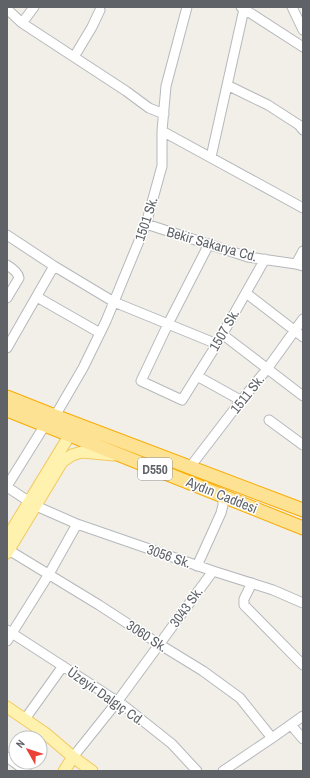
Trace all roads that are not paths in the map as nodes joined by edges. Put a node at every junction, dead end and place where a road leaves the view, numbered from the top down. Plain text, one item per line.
1 (34, 7) edge
2 (187, 7) edge
3 (292, 7) edge
4 (243, 8) edge
5 (7, 9) edge
6 (100, 10) dead end
7 (22, 23) junction
8 (303, 28) edge
9 (303, 47) edge
10 (74, 57) junction
11 (227, 85) junction
12 (164, 114) junction
13 (303, 130) edge
14 (162, 131) junction
15 (211, 157) junction
16 (303, 208) edge
17 (146, 224) junction
18 (7, 235) edge
19 (209, 244) junction
20 (303, 251) edge
21 (265, 259) junction
22 (7, 264) edge
23 (300, 265) edge
24 (54, 266) junction
25 (246, 293) junction
26 (36, 297) junction
27 (7, 298) edge
28 (114, 302) junction
29 (303, 319) edge
30 (168, 324) junction
31 (295, 331) junction
32 (100, 333) junction
33 (222, 334) junction
34 (303, 337) edge
35 (217, 344) junction
36 (7, 348) edge
37 (268, 369) junction
38 (197, 376) junction
39 (303, 396) edge
40 (7, 397) edge
41 (242, 401) junction
42 (7, 410) edge
43 (269, 420) dead end
44 (50, 421) junction
45 (73, 430) junction
46 (303, 445) edge
47 (126, 457) junction
48 (190, 467) junction
49 (7, 487) edge
50 (223, 496) junction
51 (32, 504) junction
52 (303, 510) edge
53 (77, 524) junction
54 (303, 528) edge
55 (7, 538) edge
56 (8, 551) edge
57 (197, 566) junction
58 (213, 571) junction
59 (49, 574) junction
60 (252, 583) junction
61 (303, 603) edge
62 (10, 631) edge
63 (7, 641) edge
64 (159, 644) junction
65 (303, 665) edge
66 (63, 666) junction
67 (117, 702) junction
68 (7, 707) edge
69 (303, 716) edge
70 (25, 720) junction
71 (291, 725) junction
72 (272, 738) junction
73 (303, 739) edge
74 (7, 757) edge
75 (73, 757) junction
76 (26, 771) edge
77 (64, 771) edge
78 (92, 771) edge
79 (197, 771) edge
80 (223, 771) edge

1 - 7 street
2 - 12 street, 1501 Sk.
3 - 8 street
4 - 9 street
4 - 11 street
5 - 7 street
6 - 10 street
7 - 10 street
10 - 12 street
11 - 13 street
11 - 15 street
12 - 14 street, 1501 Sk.
14 - 15 street
14 - 17 street, 1501 Sk.
15 - 16 street
17 - 19 street, Bekir Sakarya Cd.
17 - 28 street, 1501 Sk.
18 - 24 street
19 - 21 street, Bekir Sakarya Cd.
19 - 30 street
20 - 23 street
21 - 23 street, Bekir Sakarya Cd.
21 - 25 street, 1507 Sk.
22 - 27 street
24 - 26 street
24 - 28 street
25 - 31 street
25 - 33 street, 1507 Sk.
26 - 32 street
26 - 36 street
28 - 30 street
28 - 32 street, 1501 Sk.
29 - 31 street, 1511 Sk.
30 - 35 street
30 - 38 street, 1507 Sk.
31 - 34 street
31 - 37 street, 1511 Sk.
32 - 44 street, 1501 Sk.
33 - 35 street, 1507 Sk.
33 - 37 street
35 - 38 street, 1507 Sk.
37 - 39 street
37 - 41 street, 1511 Sk.
38 - 41 street
40 - 44 highway, Aydın Caddesi / D550
41 - 48 street, 1511 Sk.
42 - 44 highway, Aydın Caddesi / D550
43 - 46 street
44 - 45 highway, Aydın Caddesi / D550
44 - 49 street, 1501 Sk.
45 - 47 highway, Aydın Caddesi / D550
45 - 48 highway, Aydın Caddesi / D550
45 - 51 main road
47 - 50 highway, Aydın Caddesi / D550
47 - 51 main road
48 - 52 highway, Aydın Caddesi / D550
49 - 51 street, 3056 Sk.
50 - 54 highway, Aydın Caddesi / D550
50 - 57 street
51 - 53 street, 3056 Sk.
51 - 55 main road
51 - 56 main road
53 - 57 street, 3056 Sk.
53 - 59 street
56 - 59 street, 3060 Sk.
57 - 58 street, 3056 Sk.
58 - 60 street, 3056 Sk.
58 - 64 street, 3043 Sk.
59 - 62 street
59 - 64 street, 3060 Sk.
60 - 61 street, 3056 Sk.
60 - 65 street
62 - 63 street
62 - 66 street, Üzeyir Dalgıç Cd.
64 - 67 street, 3043 Sk.
64 - 72 street, 3060 Sk.
66 - 67 street, Üzeyir Dalgıç Cd.
66 - 70 street
67 - 75 street, 3043 Sk.
67 - 79 street, Üzeyir Dalgıç Cd.
68 - 70 main road
69 - 71 street
70 - 75 main road
71 - 72 street
71 - 73 street
72 - 80 street
74 - 76 street
75 - 77 main road
75 - 78 main road

